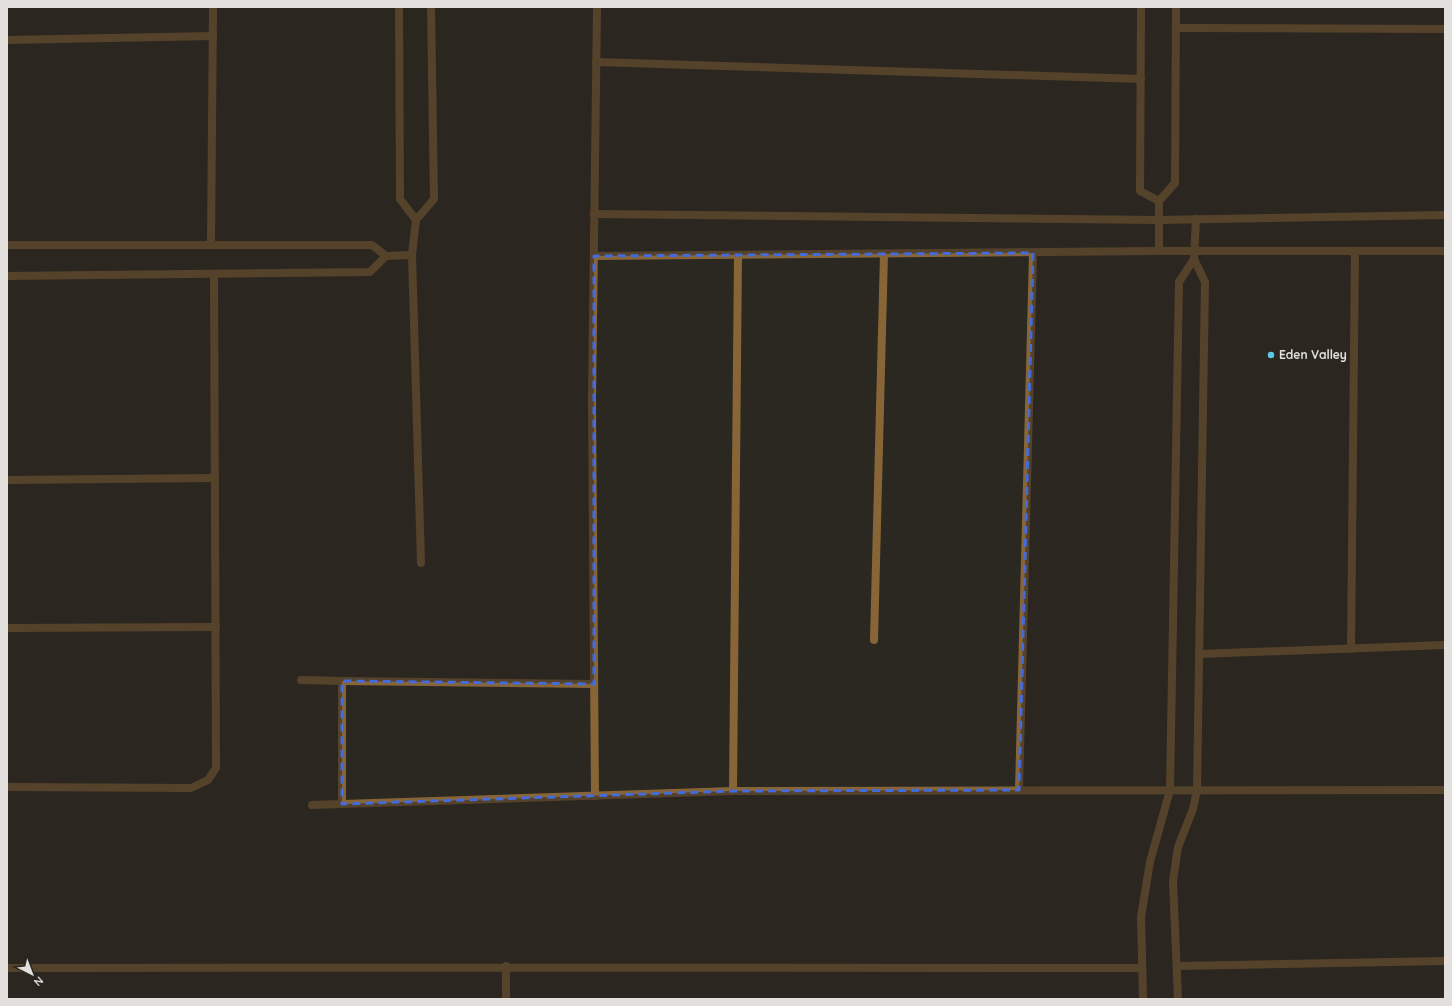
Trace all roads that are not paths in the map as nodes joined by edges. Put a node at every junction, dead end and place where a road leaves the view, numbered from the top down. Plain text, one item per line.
1 (213, 7) edge
2 (399, 7) edge
3 (431, 7) edge
4 (597, 7) edge
5 (1141, 7) edge
6 (1176, 7) edge
7 (1176, 28) junction
8 (1445, 29) edge
9 (213, 36) junction
10 (7, 40) edge
11 (596, 62) junction
12 (1141, 79) junction
13 (1159, 201) junction
14 (594, 214) junction
15 (1445, 215) edge
16 (416, 220) junction
17 (1159, 220) junction
18 (1196, 220) junction
19 (7, 245) edge
20 (211, 245) junction
21 (1159, 251) junction
22 (1354, 251) junction
23 (1445, 251) edge
24 (1033, 253) junction
25 (884, 254) junction
26 (412, 255) junction
27 (738, 255) junction
28 (1195, 255) junction
29 (386, 256) junction
30 (594, 256) junction
31 (214, 274) junction
32 (7, 276) edge
33 (215, 478) junction
34 (7, 480) edge
35 (421, 563) dead end
36 (216, 627) junction
37 (7, 628) edge
38 (874, 640) dead end
39 (1445, 645) edge
40 (1351, 648) junction
41 (1199, 654) junction
42 (301, 680) dead end
43 (342, 681) junction
44 (594, 684) junction
45 (7, 787) edge
46 (1019, 790) junction
47 (1170, 790) junction
48 (1197, 790) junction
49 (1445, 790) edge
50 (733, 791) junction
51 (595, 796) junction
52 (342, 804) junction
53 (312, 805) dead end
54 (1445, 961) edge
55 (506, 966) junction
56 (1177, 966) junction
57 (7, 968) edge
58 (1142, 968) junction
59 (506, 999) edge
60 (1143, 999) edge
61 (1178, 999) edge

1 - 9 street
2 - 16 street
3 - 16 street
4 - 11 street
5 - 12 street
6 - 7 street
7 - 8 street
7 - 13 street
9 - 10 street
9 - 20 street
11 - 12 street
11 - 14 street
12 - 13 street
13 - 17 street
14 - 17 street
14 - 30 street
15 - 18 street
16 - 26 street
17 - 18 street
17 - 21 street
18 - 28 street
19 - 20 street
20 - 29 street
21 - 24 street
21 - 28 street
22 - 23 street
22 - 28 street
22 - 40 street
24 - 25 street
24 - 46 street
25 - 27 street
25 - 38 street
26 - 29 street
26 - 35 street
27 - 30 street
27 - 50 street
28 - 41 street
28 - 47 street
29 - 31 street
30 - 44 street
31 - 32 street
31 - 33 street
33 - 34 street
33 - 36 street
36 - 37 street
36 - 45 street
39 - 40 street
40 - 41 street
41 - 48 street
42 - 43 street
43 - 44 street
43 - 52 street
44 - 51 street
46 - 47 street
46 - 50 street
47 - 48 street
47 - 58 street
48 - 49 street
48 - 56 street
50 - 51 street
51 - 52 street
52 - 53 street
54 - 56 street
55 - 57 street
55 - 58 street
55 - 59 street
56 - 61 street
58 - 60 street

